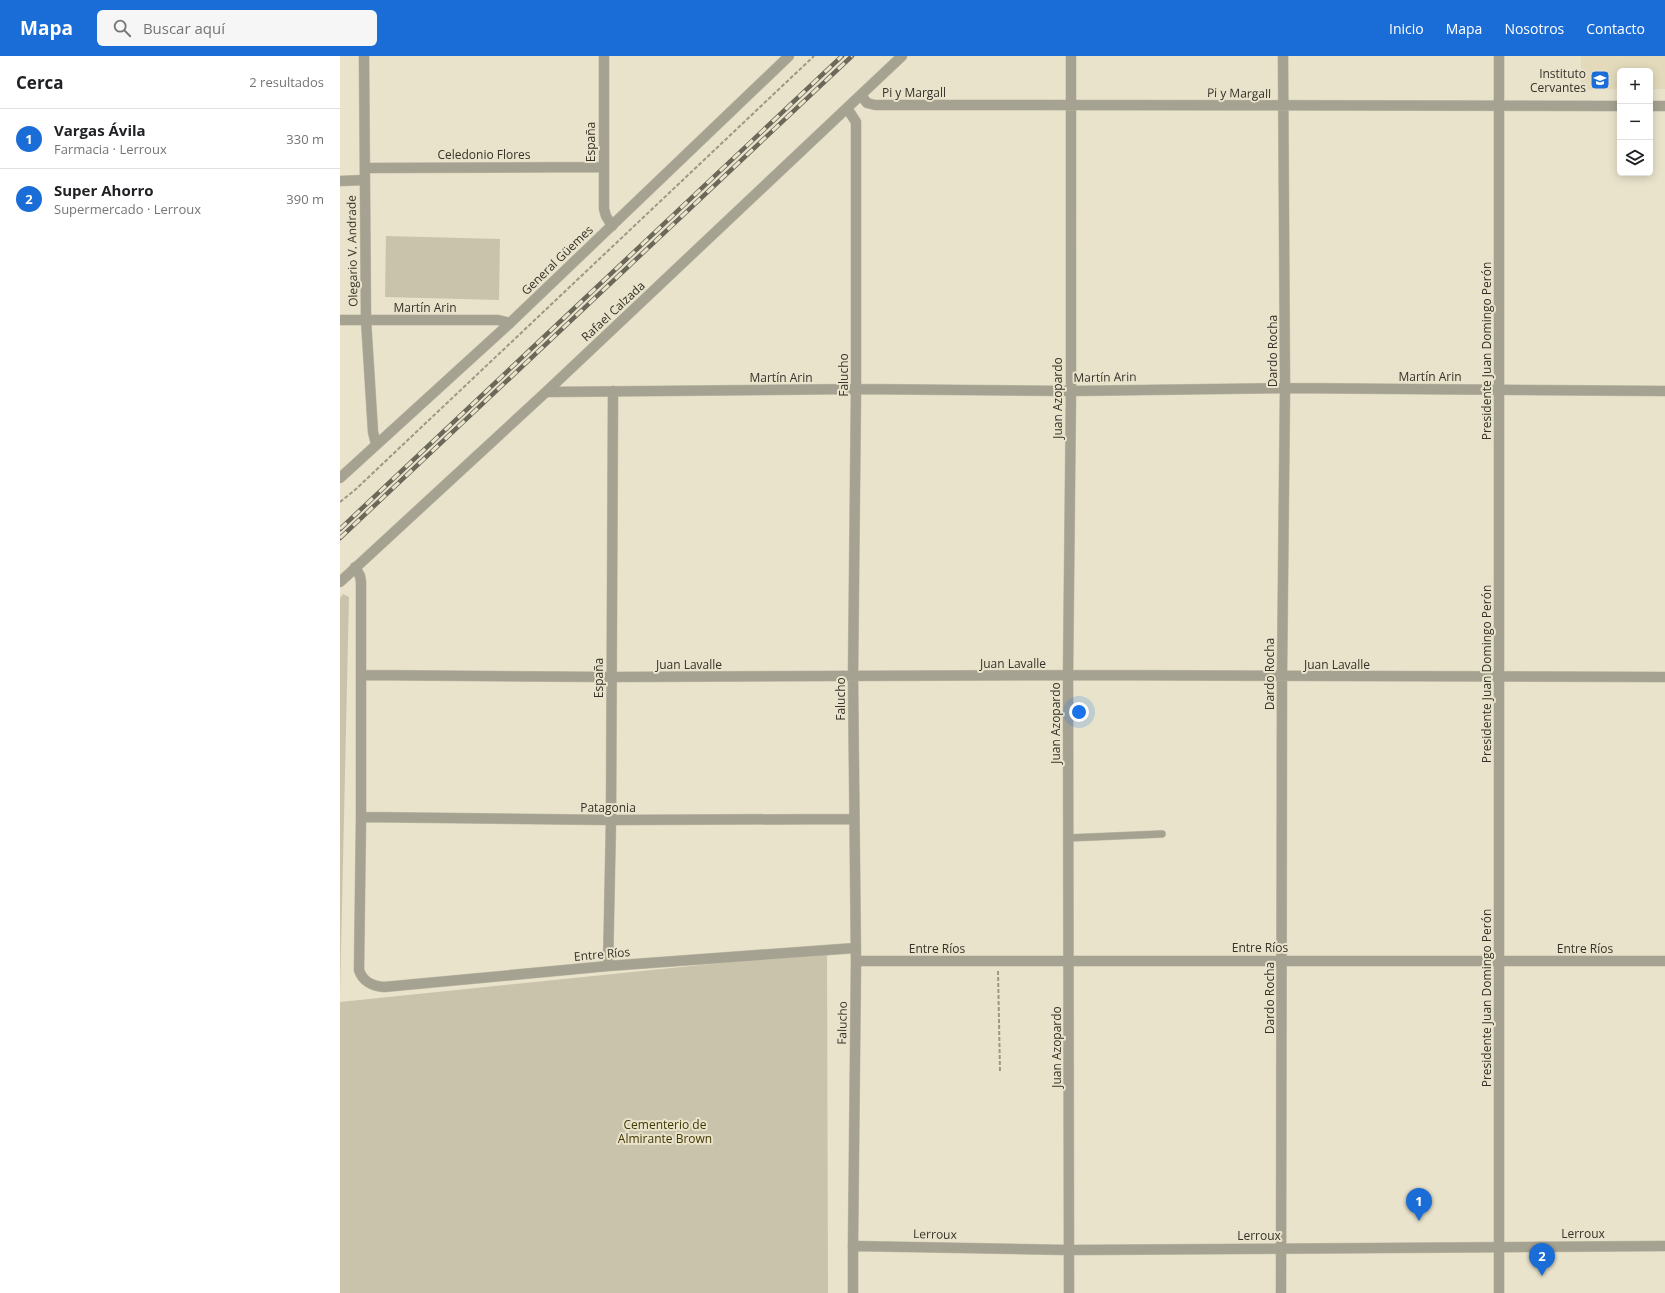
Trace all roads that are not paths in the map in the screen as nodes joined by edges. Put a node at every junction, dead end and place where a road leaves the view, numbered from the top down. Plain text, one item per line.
1 (364, 56) edge
2 (604, 56) edge
3 (789, 56) edge
4 (902, 56) edge
5 (1071, 56) edge
6 (1283, 56) edge
7 (1499, 56) edge
8 (861, 95) junction
9 (1070, 104) junction
10 (1283, 106) junction
11 (1499, 106) junction
12 (1617, 106) edge
13 (1653, 106) edge
14 (1665, 106) edge
15 (847, 108) junction
16 (603, 167) junction
17 (365, 168) junction
18 (340, 180) edge
19 (364, 180) junction
20 (612, 226) junction
21 (340, 320) edge
22 (366, 320) junction
23 (510, 323) junction
24 (1285, 388) junction
25 (856, 389) junction
26 (1500, 389) junction
27 (613, 391) junction
28 (1071, 391) junction
29 (1665, 391) edge
30 (546, 392) junction
31 (376, 444) junction
32 (340, 478) edge
33 (356, 567) junction
34 (340, 582) edge
35 (362, 675) junction
36 (1068, 675) junction
37 (611, 677) junction
38 (853, 677) junction
39 (1282, 677) junction
40 (1665, 677) edge
41 (1500, 678) junction
42 (362, 817) junction
43 (854, 819) junction
44 (611, 820) junction
45 (1162, 834) dead end
46 (1068, 838) junction
47 (855, 948) junction
48 (1282, 960) junction
49 (856, 961) junction
50 (1068, 961) junction
51 (1498, 961) junction
52 (1665, 961) edge
53 (608, 966) junction
54 (853, 1246) junction
55 (1499, 1246) junction
56 (1665, 1246) edge
57 (1281, 1248) junction
58 (1069, 1250) junction
59 (853, 1293) edge
60 (1069, 1293) edge
61 (1281, 1293) edge
62 (1498, 1293) edge

1 - 17 street, Olegario V. Andrade
2 - 16 street, España
3 - 20 street, General Güemes
4 - 8 street, Rafael Calzada
5 - 9 street, Juan Azopardo
6 - 10 street, Dardo Rocha
7 - 11 street, Presidente Juan Domingo Perón
8 - 9 street, Pi y Margall
8 - 15 street, Rafael Calzada
9 - 10 street, Pi y Margall
9 - 28 street, Juan Azopardo
10 - 11 street, Pi y Margall
10 - 24 street, Dardo Rocha
11 - 12 street, Pi y Margall
11 - 26 street, Presidente Juan Domingo Perón
13 - 14 street
15 - 25 street, Falucho
15 - 30 street, Rafael Calzada
16 - 17 street, Celedonio Flores
16 - 20 street, España
17 - 19 street, Olegario V. Andrade
18 - 19 street
19 - 22 street, Olegario V. Andrade
20 - 23 street, General Güemes
21 - 22 street, Martín Arin
22 - 23 street, Martín Arin
22 - 31 street, Olegario V. Andrade
23 - 31 street, General Güemes
24 - 26 street, Martín Arin
24 - 28 street, Martín Arin
24 - 39 street, Dardo Rocha
25 - 27 street, Martín Arin
25 - 28 street, Martín Arin
25 - 38 street, Falucho
26 - 29 street, Martín Arin
26 - 41 street, Presidente Juan Domingo Perón
27 - 30 street, Martín Arin
27 - 37 street, España
28 - 36 street, Juan Azopardo
30 - 33 street, Rafael Calzada
31 - 32 street, General Güemes
33 - 34 street, Rafael Calzada
33 - 35 street
35 - 37 street, Juan Lavalle
35 - 42 street
36 - 38 street, Juan Lavalle
36 - 39 street, Juan Lavalle
36 - 46 street, Juan Azopardo
37 - 38 street, Juan Lavalle
37 - 44 street, España
38 - 43 street, Falucho
39 - 41 street, Juan Lavalle
39 - 48 street, Dardo Rocha
40 - 41 street, Juan Lavalle
41 - 51 street, Presidente Juan Domingo Perón
42 - 44 street, Patagonia
42 - 53 street, Entre Ríos
43 - 44 street, Patagonia
43 - 47 street, Falucho
44 - 53 street, España
45 - 46 lane
46 - 50 street, Juan Azopardo
47 - 49 street, Falucho
47 - 53 street, Entre Ríos
48 - 50 street, Entre Ríos
48 - 51 street, Entre Ríos
48 - 57 street, Dardo Rocha
49 - 50 street, Entre Ríos
49 - 54 street, Falucho
50 - 58 street, Juan Azopardo
51 - 52 street, Entre Ríos
51 - 55 street, Presidente Juan Domingo Perón
54 - 58 street, Lerroux
54 - 59 street, Falucho
55 - 56 street, Lerroux
55 - 57 street, Lerroux
55 - 62 street, Presidente Juan Domingo Perón
57 - 58 street, Lerroux
57 - 61 street, Dardo Rocha
58 - 60 street, Juan Azopardo

